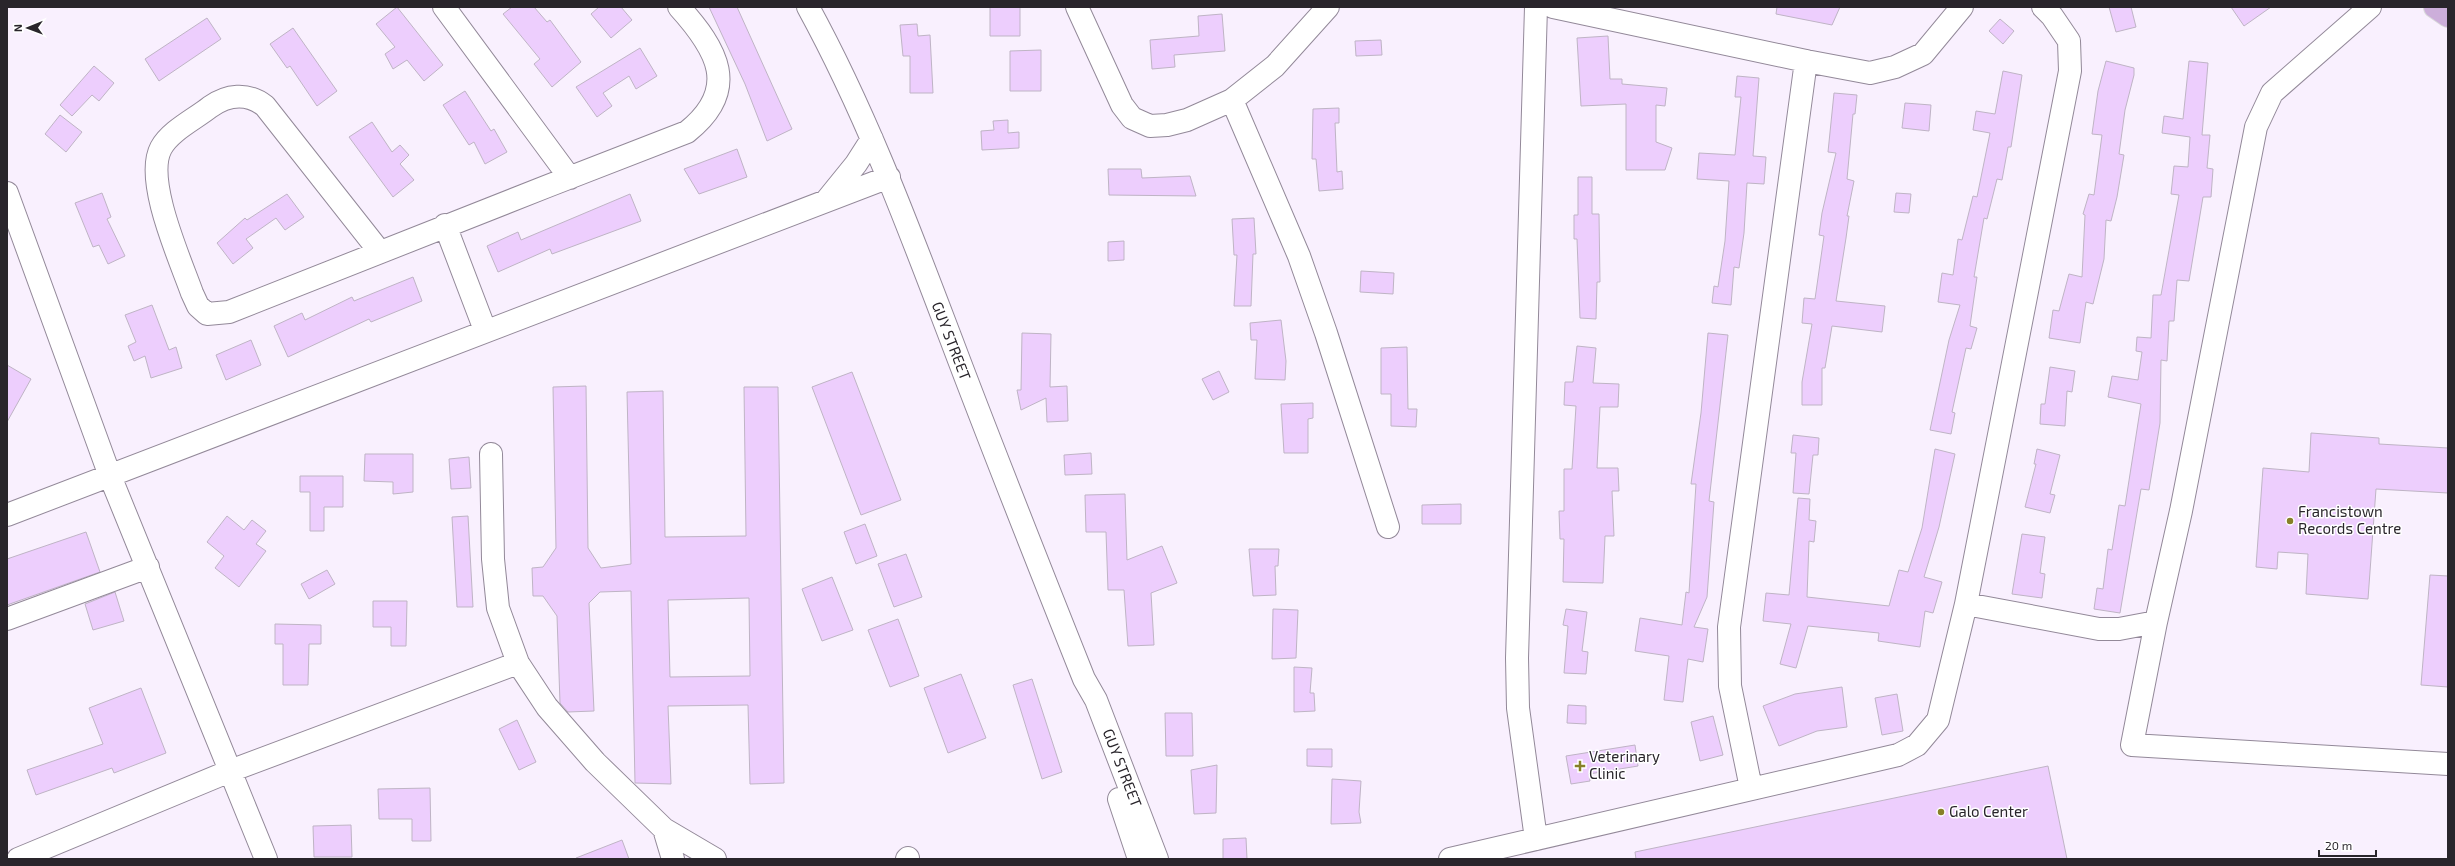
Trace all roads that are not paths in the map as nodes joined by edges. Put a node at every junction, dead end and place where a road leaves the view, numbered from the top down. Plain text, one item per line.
1 (444, 7) edge
2 (679, 7) edge
3 (808, 7) edge
4 (1076, 7) edge
5 (1328, 7) edge
6 (1536, 7) edge
7 (1553, 7) edge
8 (1962, 7) edge
9 (2043, 7) edge
10 (2370, 7) edge
11 (2434, 7) edge
12 (2448, 16) edge
13 (1806, 61) junction
14 (1232, 100) junction
15 (872, 139) junction
16 (889, 177) junction
17 (570, 178) junction
18 (7, 193) edge
19 (826, 201) junction
20 (445, 225) junction
21 (380, 252) junction
22 (484, 330) junction
23 (491, 454) dead end
24 (110, 476) junction
25 (7, 515) edge
26 (1388, 527) dead end
27 (148, 567) junction
28 (1966, 604) junction
29 (7, 619) edge
30 (2156, 622) junction
31 (518, 663) junction
32 (1084, 679) junction
33 (2448, 764) edge
34 (230, 771) junction
35 (1751, 788) junction
36 (664, 829) junction
37 (1536, 839) junction
38 (18, 859) edge
39 (266, 859) edge
40 (673, 859) edge
41 (715, 859) edge
42 (1139, 859) edge
43 (1157, 859) edge
44 (1450, 859) edge

1 - 17 street
2 - 17 street
3 - 15 street, GUY STREET
4 - 14 street
5 - 14 street
6 - 37 street
7 - 13 street
8 - 13 street
9 - 28 street
10 - 30 street
11 - 12 main road
13 - 35 street
14 - 26 street
15 - 16 street, GUY STREET
15 - 19 street
16 - 19 street
16 - 32 street, GUY STREET
17 - 20 street
18 - 24 street
19 - 22 street
20 - 21 street
20 - 22 street
21 - 21 street
22 - 24 street
23 - 31 street
24 - 25 street
24 - 27 street
27 - 29 street
27 - 34 street
28 - 30 street
28 - 35 street
30 - 33 street
31 - 34 street
31 - 36 street
32 - 42 street, GUY STREET
32 - 43 street, GUY STREET
34 - 38 street
34 - 39 street
35 - 37 street
36 - 40 street
36 - 41 street
37 - 44 street

